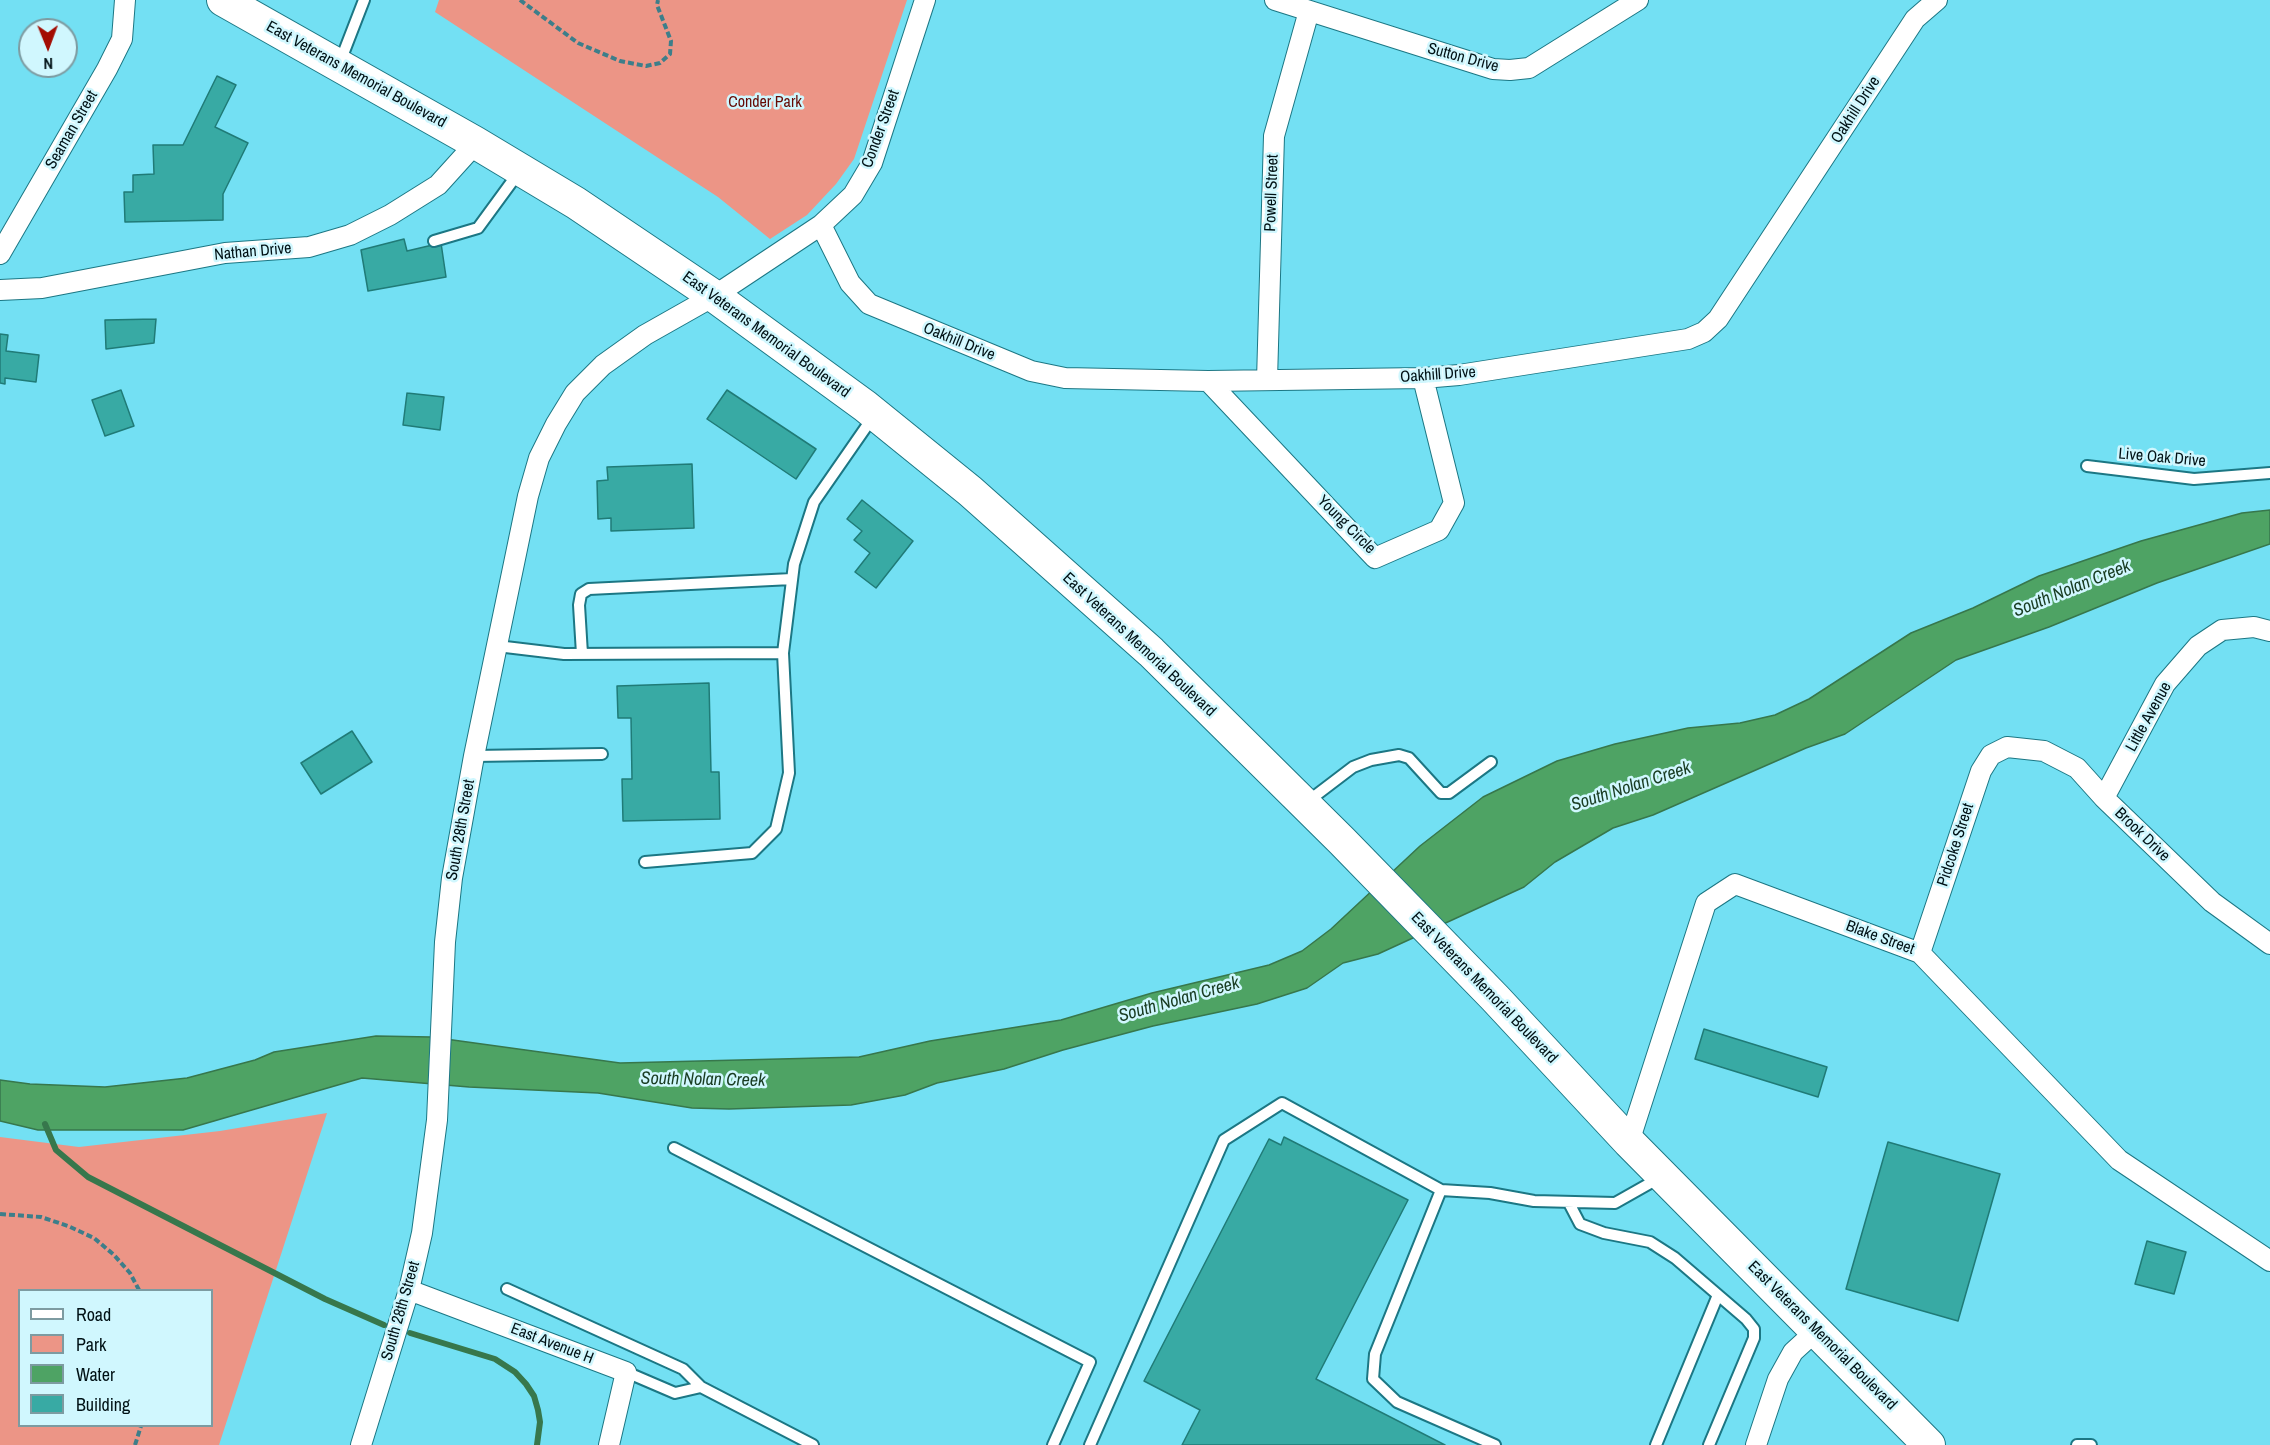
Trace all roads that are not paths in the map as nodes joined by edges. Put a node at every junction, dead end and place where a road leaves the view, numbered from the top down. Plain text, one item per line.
1 (125, 0) edge
2 (223, 0) edge
3 (364, 0) edge
4 (925, 0) edge
5 (1275, 0) edge
6 (1638, 0) edge
7 (1936, 0) edge
8 (1309, 11) junction
9 (339, 66) junction
10 (476, 143) junction
11 (521, 170) junction
12 (821, 225) junction
13 (434, 241) dead end
14 (0, 254) edge
15 (0, 290) edge
16 (714, 296) junction
17 (1424, 378) junction
18 (1267, 380) junction
19 (1208, 381) junction
20 (875, 414) junction
21 (2087, 466) dead end
22 (2270, 473) edge
23 (792, 579) junction
24 (2270, 631) edge
25 (497, 646) junction
26 (783, 653) junction
27 (582, 654) junction
28 (2007, 747) joint
29 (602, 754) dead end
30 (474, 756) junction
31 (1491, 762) dead end
32 (2104, 798) junction
33 (1304, 804) junction
34 (645, 862) dead end
35 (2270, 944) edge
36 (1920, 953) junction
37 (1629, 1142) junction
38 (674, 1148) dead end
39 (1664, 1176) junction
40 (1441, 1190) junction
41 (1569, 1203) junction
42 (2270, 1261) edge
43 (507, 1289) dead end
44 (408, 1290) junction
45 (1718, 1294) junction
46 (1817, 1330) junction
47 (626, 1372) junction
48 (701, 1387) junction
49 (361, 1445) edge
50 (609, 1445) edge
51 (813, 1445) edge
52 (1053, 1445) edge
53 (1090, 1445) edge
54 (1495, 1445) edge
55 (1656, 1445) edge
56 (1709, 1445) edge
57 (1756, 1445) edge
58 (1929, 1445) edge
59 (2077, 1445) edge
60 (2091, 1445) edge

1 - 14 street, Seaman Street
2 - 9 main road, East Veterans Memorial Boulevard
3 - 9 lane
4 - 12 street, Conder Street
5 - 8 street, Sutton Drive
6 - 8 street, Sutton Drive
7 - 17 street, Oakhill Drive
8 - 18 street, Powell Street
9 - 10 main road, East Veterans Memorial Boulevard
10 - 11 main road, East Veterans Memorial Boulevard
10 - 15 street, Nathan Drive
11 - 13 lane
11 - 16 main road, East Veterans Memorial Boulevard
12 - 16 street, Conder Street
12 - 19 street, Oakhill Drive
16 - 20 main road, East Veterans Memorial Boulevard
16 - 25 street, South 28th Street
17 - 18 street, Oakhill Drive
17 - 19 street, Young Circle
18 - 19 street, Oakhill Drive
20 - 23 lane
20 - 33 main road, East Veterans Memorial Boulevard
21 - 22 lane, Live Oak Drive
23 - 26 lane
23 - 27 lane
24 - 32 street, Little Avenue
25 - 27 lane
25 - 30 street, South 28th Street
26 - 27 lane
26 - 34 lane
28 - 32 street, Brook Drive
28 - 36 street, Pidcoke Street
29 - 30 lane
30 - 44 street, South 28th Street
31 - 33 lane
32 - 35 street, Brook Drive
33 - 37 main road, East Veterans Memorial Boulevard
36 - 37 street, Blake Street
36 - 42 street, Blake Street
37 - 39 main road, East Veterans Memorial Boulevard
38 - 52 lane
39 - 41 lane
39 - 46 main road, East Veterans Memorial Boulevard
40 - 41 lane
40 - 53 lane
40 - 54 lane
41 - 45 lane
43 - 48 lane
44 - 47 street, East Avenue H
44 - 49 street, South 28th Street
45 - 55 lane
45 - 56 lane
46 - 57 street
46 - 58 main road, East Veterans Memorial Boulevard
47 - 48 lane
47 - 50 street
48 - 51 lane
59 - 60 lane

